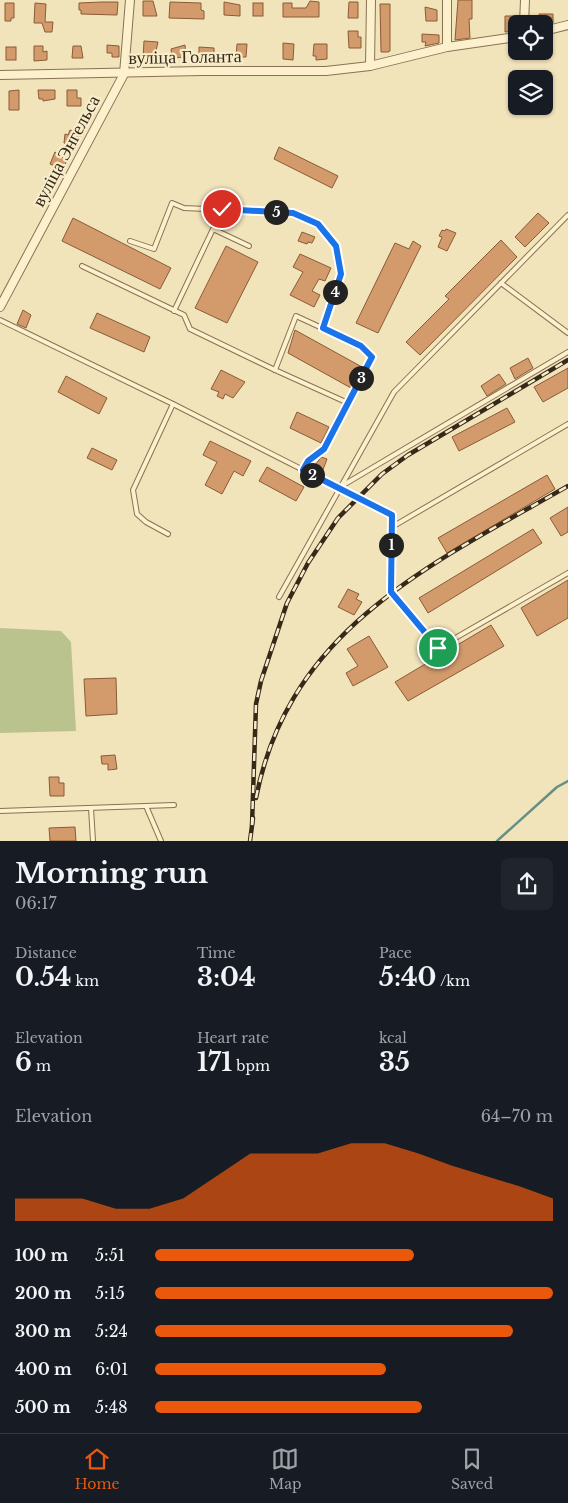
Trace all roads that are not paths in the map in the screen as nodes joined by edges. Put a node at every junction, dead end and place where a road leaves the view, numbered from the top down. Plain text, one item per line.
1 (130, 0) edge
2 (371, 0) edge
3 (447, 0) edge
4 (525, 0) edge
5 (524, 15) edge
6 (568, 25) edge
7 (553, 29) edge
8 (508, 38) edge
9 (447, 47) junction
10 (370, 66) junction
11 (124, 74) junction
12 (0, 75) edge
13 (568, 215) edge
14 (130, 240) dead end
15 (249, 246) dead end
16 (82, 266) dead end
17 (501, 283) junction
18 (0, 307) edge
19 (174, 311) junction
20 (0, 320) edge
21 (323, 328) junction
22 (568, 332) edge
23 (568, 352) edge
24 (275, 370) junction
25 (348, 403) junction
26 (172, 404) junction
27 (568, 424) edge
28 (303, 470) junction
29 (338, 488) junction
30 (392, 527) junction
31 (168, 534) dead end
32 (568, 573) edge
33 (278, 597) dead end
34 (174, 805) dead end
35 (146, 806) junction
36 (91, 808) junction
37 (0, 811) edge
38 (93, 840) edge
39 (162, 840) edge

1 - 11 street, вуліца Энгельса
2 - 10 street
3 - 9 street
4 - 5 street
6 - 7 street
8 - 9 street, вуліца Голанта
9 - 10 street, вуліца Голанта
10 - 11 street, вуліца Голанта
11 - 12 street, вуліца Голанта
11 - 18 street, вуліца Энгельса
13 - 17 lane
14 - 21 lane
15 - 19 lane
16 - 19 lane
17 - 22 lane
17 - 29 lane
19 - 24 lane
20 - 26 lane
21 - 24 lane
21 - 25 lane
23 - 29 lane
24 - 25 lane
25 - 28 lane
26 - 28 lane
26 - 31 lane
27 - 30 lane
28 - 29 lane
29 - 30 lane
29 - 33 lane
30 - 32 lane
34 - 35 lane
35 - 36 lane
35 - 39 lane
36 - 37 lane
36 - 38 lane

